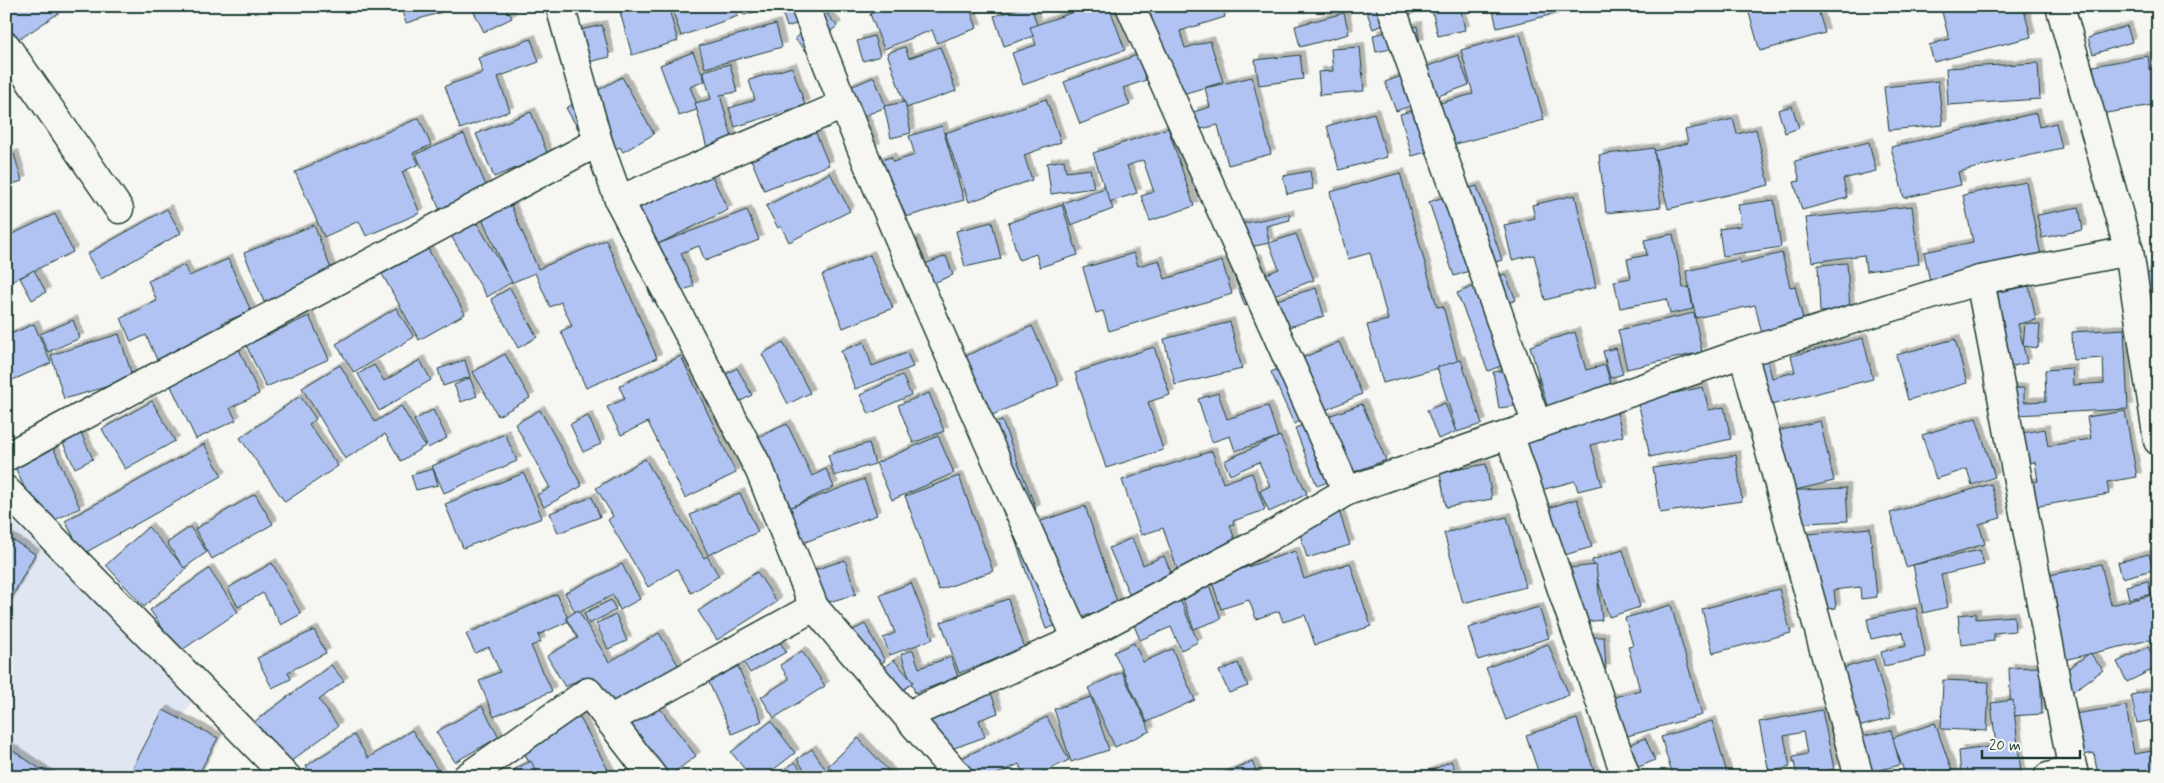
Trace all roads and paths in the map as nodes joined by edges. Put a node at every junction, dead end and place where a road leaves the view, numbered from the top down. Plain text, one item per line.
1 (560, 6) edge
2 (804, 6) edge
3 (1130, 6) edge
4 (1391, 6) edge
5 (2060, 6) edge
6 (6, 46) edge
7 (843, 105) junction
8 (598, 142) junction
9 (619, 200) junction
10 (119, 209) dead end
11 (2129, 251) junction
12 (1980, 280) junction
13 (1743, 353) junction
14 (2153, 392) edge
15 (1537, 425) junction
16 (1509, 434) junction
17 (2158, 441) edge
18 (6, 457) edge
19 (6, 490) edge
20 (1347, 490) junction
21 (814, 607) junction
22 (1077, 639) junction
23 (908, 715) junction
24 (610, 720) junction
25 (2065, 774) edge
26 (287, 777) edge
27 (467, 777) edge
28 (653, 777) edge
29 (959, 777) edge
30 (1626, 777) edge
31 (1860, 777) edge

1 - 8 street
2 - 7 street
3 - 20 street
4 - 15 street
5 - 11 street
6 - 10 street
7 - 9 street
7 - 22 street
8 - 9 street
8 - 18 street
9 - 21 street
11 - 12 street
11 - 14 street
12 - 13 street
12 - 25 street
13 - 15 street
13 - 31 street
14 - 17 street
15 - 16 street
16 - 20 street
16 - 30 street
19 - 26 street
20 - 22 street
21 - 23 street
21 - 24 street
22 - 23 street
23 - 29 street
24 - 27 street
24 - 28 street

